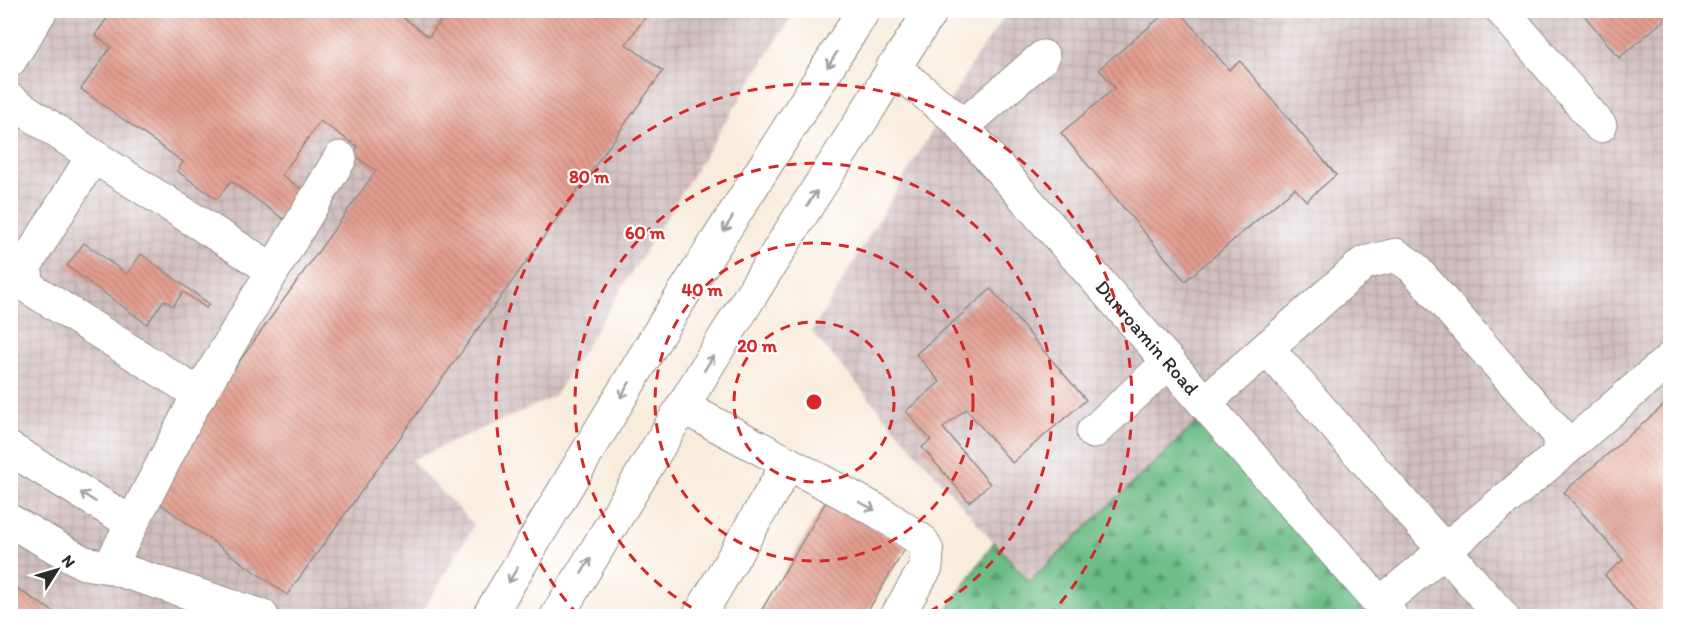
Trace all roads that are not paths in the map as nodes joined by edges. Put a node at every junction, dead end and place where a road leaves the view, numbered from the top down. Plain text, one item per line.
1 (41, 10) edge
2 (864, 10) edge
3 (932, 10) edge
4 (1502, 10) edge
5 (1043, 57) dead end
6 (10, 60) edge
7 (893, 67) junction
8 (10, 100) edge
9 (963, 126) junction
10 (1600, 126) dead end
11 (93, 156) junction
12 (340, 159) dead end
13 (273, 270) junction
14 (1267, 348) junction
15 (1671, 358) edge
16 (1169, 362) junction
17 (200, 395) junction
18 (1204, 403) junction
19 (683, 407) junction
20 (1093, 432) dead end
21 (10, 449) edge
22 (1559, 455) junction
23 (802, 471) junction
24 (10, 521) edge
25 (132, 523) junction
26 (1445, 550) junction
27 (110, 567) junction
28 (1386, 610) edge
29 (262, 616) edge
30 (489, 616) edge
31 (556, 616) edge
32 (699, 616) edge
33 (897, 616) edge
34 (1502, 616) edge

1 - 6 main road
2 -> 30 main road
3 - 7 main road
4 - 10 main road
5 - 9 main road
7 - 9 main road, Dunroamin Road
19 -> 7 main road
8 - 11 main road
9 - 16 main road, Dunroamin Road
11 - 13 main road
11 - 17 main road
12 - 13 main road
13 - 17 main road
14 - 18 main road
14 - 22 main road
14 - 26 main road
15 - 22 main road
16 - 18 main road, Dunroamin Road
16 - 20 main road
17 - 25 main road
18 - 28 main road, Dunroamin Road
19 - 23 main road
31 -> 19 main road
25 -> 21 main road
22 - 26 main road
23 - 32 main road
23 -> 33 main road
24 - 27 main road
25 - 27 main road
26 - 28 main road
26 - 34 main road
27 - 29 main road

